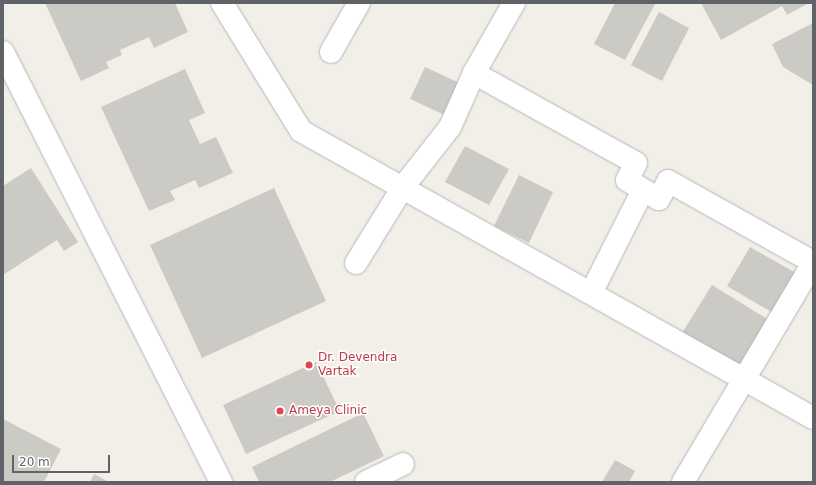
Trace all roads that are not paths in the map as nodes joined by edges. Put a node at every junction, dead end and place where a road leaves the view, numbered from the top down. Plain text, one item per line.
1 (222, 3) edge
2 (359, 3) edge
3 (514, 3) edge
4 (3, 52) edge
5 (332, 52) dead end
6 (474, 74) junction
7 (403, 187) junction
8 (643, 190) junction
9 (813, 262) edge
10 (356, 263) dead end
11 (591, 293) junction
12 (744, 378) junction
13 (813, 418) edge
14 (404, 464) dead end
15 (221, 482) edge
16 (366, 482) edge
17 (683, 482) edge

1 - 7 street
2 - 5 street
3 - 6 street
4 - 15 street
6 - 7 street
6 - 8 street
7 - 10 street
7 - 11 street
8 - 9 street
8 - 11 street
9 - 12 street
11 - 12 street
12 - 13 street
12 - 17 street
14 - 16 street

